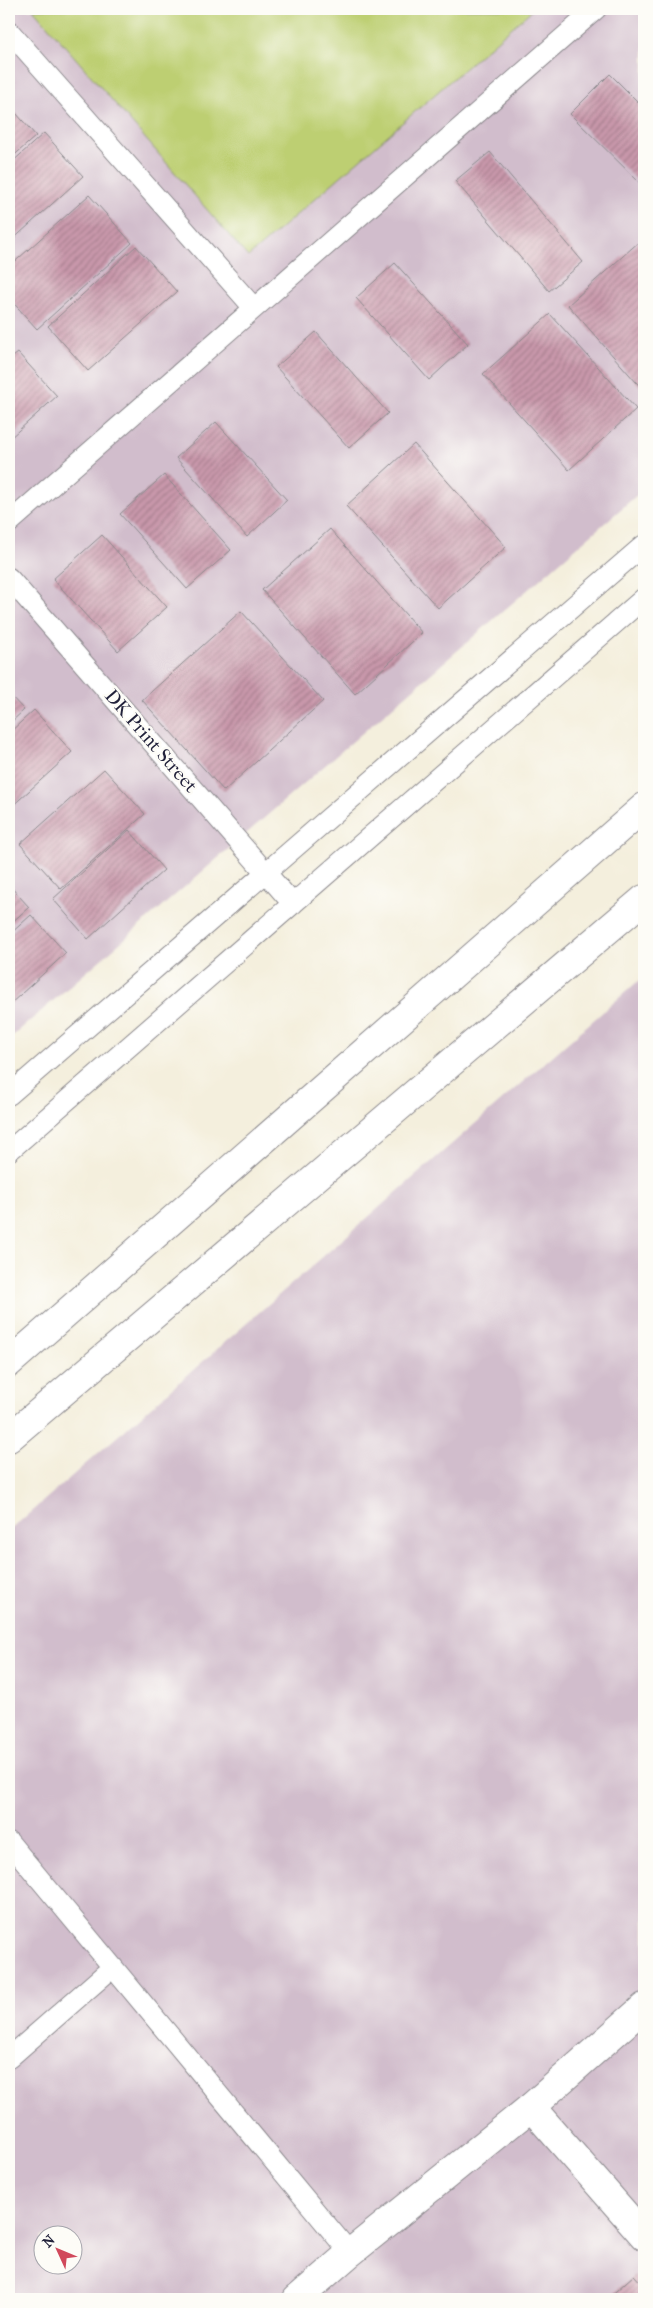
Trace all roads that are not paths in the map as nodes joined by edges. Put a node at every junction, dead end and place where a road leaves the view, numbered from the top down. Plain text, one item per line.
1 (596, 9) edge
2 (9, 31) edge
3 (254, 308) junction
4 (9, 523) edge
5 (644, 545) edge
6 (9, 578) edge
7 (644, 598) edge
8 (644, 807) edge
9 (266, 872) junction
10 (644, 900) edge
11 (293, 904) junction
12 (9, 1095) edge
13 (10, 1147) edge
14 (9, 1362) edge
15 (9, 1438) edge
16 (9, 1842) edge
17 (113, 1967) junction
18 (644, 2007) edge
19 (9, 2058) edge
20 (531, 2107) junction
21 (644, 2236) edge
22 (350, 2252) junction
23 (297, 2299) edge

1 - 3 lane
2 - 3 lane
3 - 4 lane
5 - 9 lane
6 - 9 lane, DK Print Street
7 - 11 lane
8 - 14 street
9 - 11 lane, DK Print Street
9 - 12 lane
10 - 15 street
11 - 13 lane
16 - 17 lane
17 - 19 lane
17 - 22 lane
18 - 20 street
20 - 21 street
20 - 22 street
22 - 23 street

